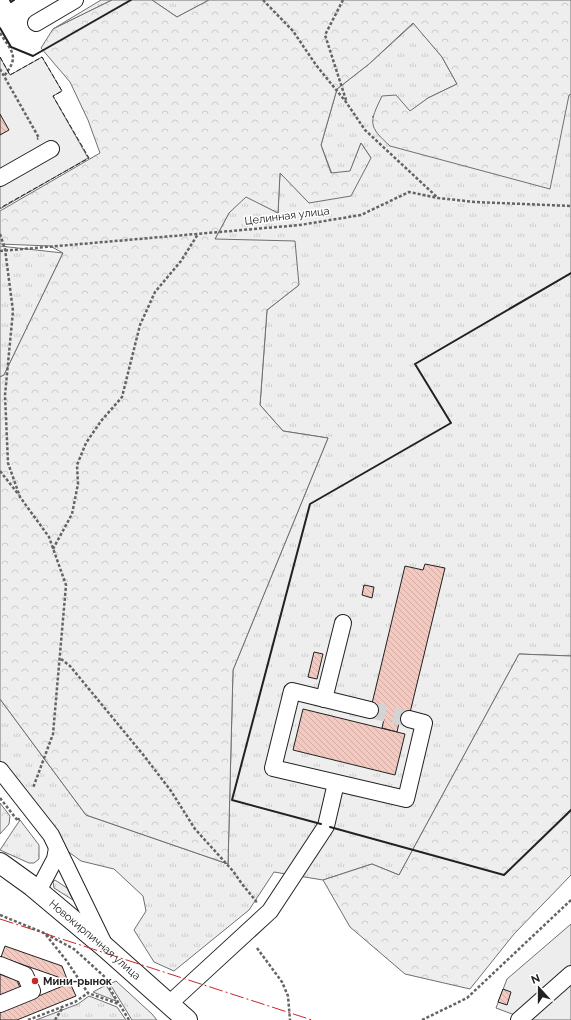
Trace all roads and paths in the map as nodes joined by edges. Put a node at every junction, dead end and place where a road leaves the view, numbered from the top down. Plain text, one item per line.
1 (75, 0) edge
2 (263, 0) edge
3 (343, 0) edge
4 (36, 23) dead end
5 (0, 33) edge
6 (0, 69) edge
7 (4, 76) junction
8 (346, 102) junction
9 (32, 142) dead end
10 (51, 149) dead end
11 (0, 178) edge
12 (438, 198) junction
13 (571, 206) edge
14 (0, 234) edge
15 (198, 234) junction
16 (5, 250) junction
17 (0, 251) edge
18 (0, 471) edge
19 (20, 497) junction
20 (53, 550) junction
21 (343, 623) dead end
22 (61, 659) junction
23 (324, 699) junction
24 (370, 710) tunnel mouth
25 (408, 719) tunnel mouth
26 (0, 770) edge
27 (336, 783) junction
28 (0, 798) edge
29 (27, 804) junction
30 (57, 848) junction
31 (0, 863) edge
32 (38, 891) junction
33 (571, 900) edge
34 (255, 906) dead end
35 (0, 915) edge
36 (44, 933) junction
37 (106, 948) junction
38 (257, 948) dead end
39 (0, 965) edge
40 (571, 974) edge
41 (88, 993) junction
42 (170, 1003) junction
43 (0, 1004) edge
44 (119, 1004) junction
45 (63, 1006) junction
46 (28, 1020) edge
47 (55, 1020) edge
48 (129, 1020) edge
49 (187, 1020) edge
50 (290, 1020) edge
51 (422, 1020) edge
52 (518, 1020) edge

1 - 4 street
2 - 8 path
3 - 8 path
5 - 7 path
6 - 7 path
7 - 9 path
8 - 12 path
10 - 11 street
12 - 13 path, Целинная улица
12 - 15 path, Целинная улица
14 - 16 path
15 - 16 path, Целинная улица
15 - 20 path
16 - 17 path, Целинная улица
16 - 19 path
18 - 19 path
19 - 20 path
20 - 22 path
21 - 23 street
22 - 29 path
22 - 34 path
23 - 24 street
23 - 27 street
25 - 27 street
26 - 29 street
27 - 42 street
28 - 29 path
29 - 30 street
30 - 32 street
30 - 37 street
31 - 32 main road, Новокирпичная улица
32 - 37 main road, Новокирпичная улица
33 - 51 path
35 - 36 path
36 - 41 path
36 - 44 path
37 - 42 main road, Новокирпичная улица
38 - 50 path
39 - 43 street
40 - 52 street
41 - 44 path
41 - 45 path
42 - 49 main road, Новокирпичная улица
44 - 48 path
45 - 46 path
45 - 47 path

